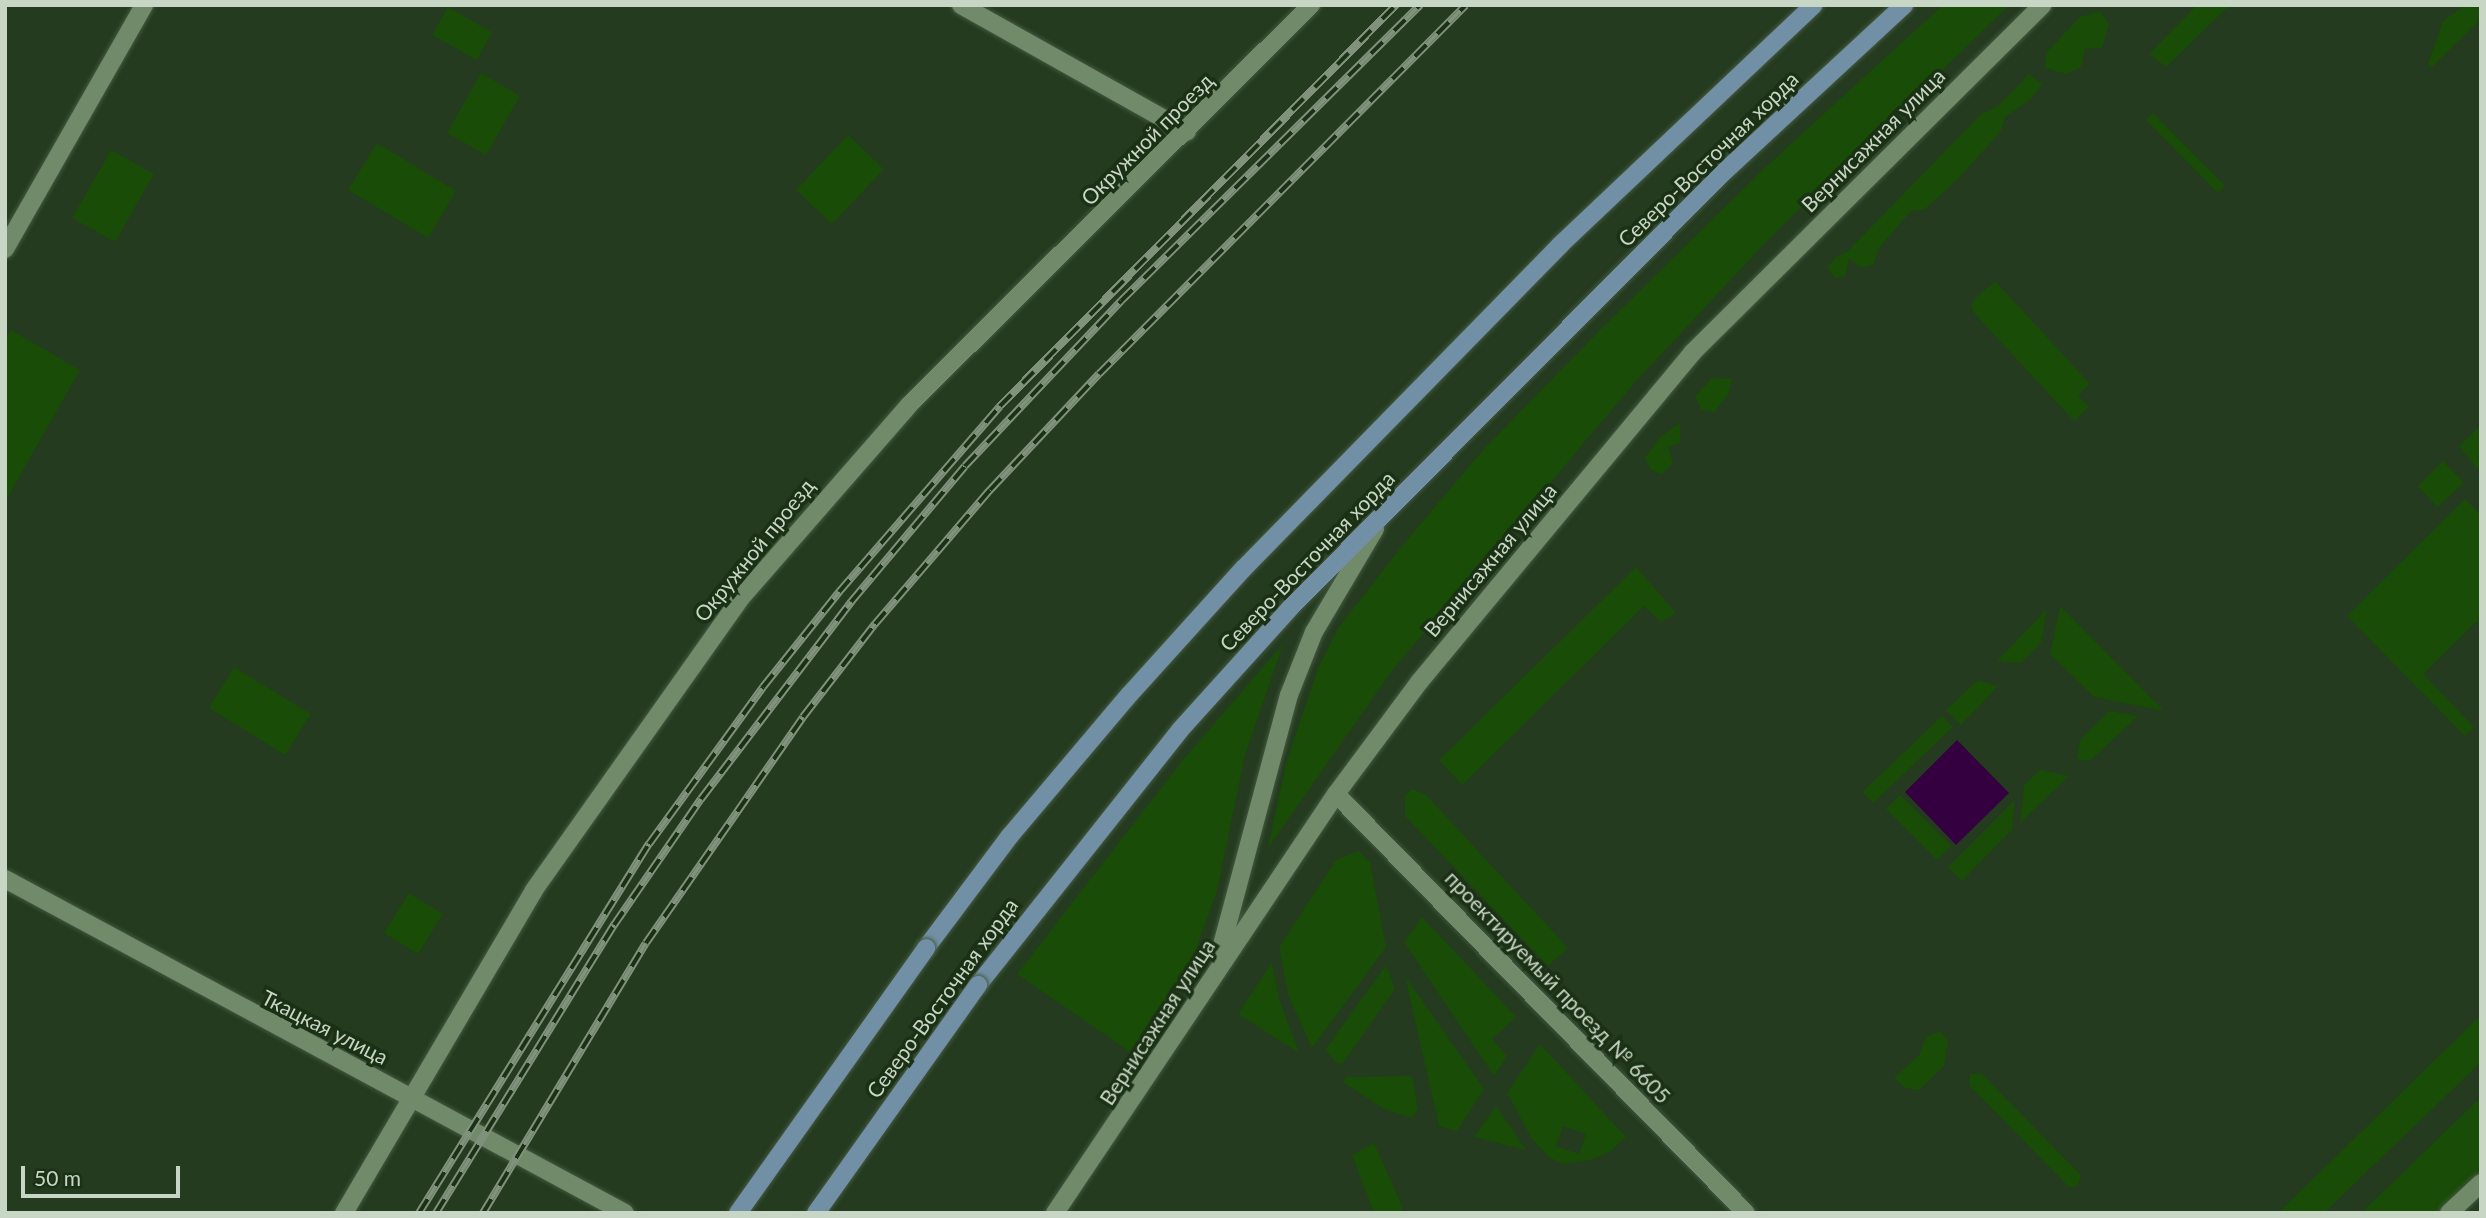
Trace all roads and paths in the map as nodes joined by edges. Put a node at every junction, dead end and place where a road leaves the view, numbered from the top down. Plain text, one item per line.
1 (145, 5) edge
2 (961, 5) edge
3 (1311, 5) edge
4 (1814, 5) edge
5 (1904, 5) edge
6 (2043, 5) edge
7 (1187, 132) junction
8 (5, 249) edge
9 (1392, 502) junction
10 (1336, 794) junction
11 (5, 879) edge
12 (1215, 973) junction
13 (413, 1098) junction
14 (2481, 1183) edge
15 (1057, 1211) edge
16 (344, 1213) edge
17 (625, 1213) edge
18 (738, 1213) edge
19 (816, 1213) edge
20 (1746, 1213) edge
21 (2449, 1213) edge

1 - 8 street
2 - 7 street
3 - 7 street, Окружной проезд
4 - 18 main road, Северо-Восточная хорда, bridge
5 - 9 main road, Северо-Восточная хорда
6 - 10 street, Вернисажная улица
7 - 13 street, Окружной проезд
9 - 12 street
9 - 19 main road, Северо-Восточная хорда, bridge
10 - 12 street, Вернисажная улица
10 - 20 street, проектируемый проезд № 6605
11 - 13 street, Ткацкая улица
12 - 15 street, Вернисажная улица
13 - 16 street, Окружной проезд
13 - 17 street, Ткацкая улица
14 - 21 street

